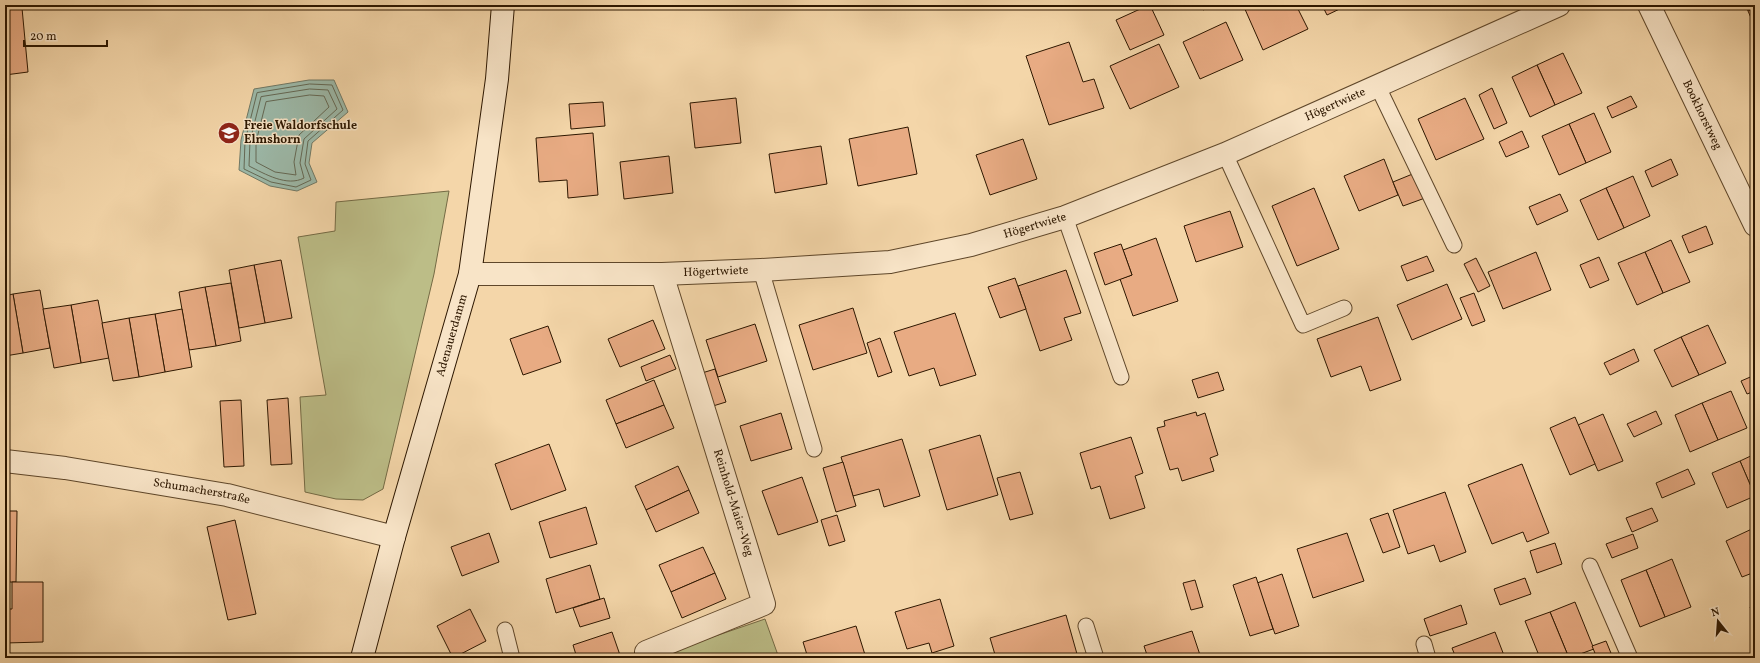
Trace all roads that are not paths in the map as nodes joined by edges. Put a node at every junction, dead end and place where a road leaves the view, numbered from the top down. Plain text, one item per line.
1 (503, 5) edge
2 (1559, 5) edge
3 (1649, 5) edge
4 (1378, 87) junction
5 (1225, 154) junction
6 (1065, 217) junction
7 (1755, 225) edge
8 (1454, 245) dead end
9 (761, 270) junction
10 (470, 274) junction
11 (662, 274) junction
12 (1344, 308) dead end
13 (1121, 377) dead end
14 (814, 449) dead end
15 (5, 462) edge
16 (394, 538) junction
17 (1590, 566) dead end
18 (1086, 626) dead end
19 (505, 630) dead end
20 (362, 658) edge
21 (512, 658) edge
22 (648, 658) edge
23 (1096, 658) edge
24 (1630, 658) edge

1 - 10 street, Adenauerdamm
2 - 4 street, Högertwiete
3 - 7 street, Bookhorstweg
4 - 5 street, Högertwiete
4 - 8 lane
5 - 6 street, Högertwiete
5 - 12 lane
6 - 9 street, Högertwiete
6 - 13 lane
9 - 11 street, Högertwiete
9 - 14 lane
10 - 11 street, Högertwiete
10 - 16 street, Adenauerdamm
11 - 22 street, Reinhold-Maier-Weg
15 - 16 street, Schumacherstraße
16 - 20 street, Adenauerdamm
17 - 24 lane
18 - 23 lane
19 - 21 lane

